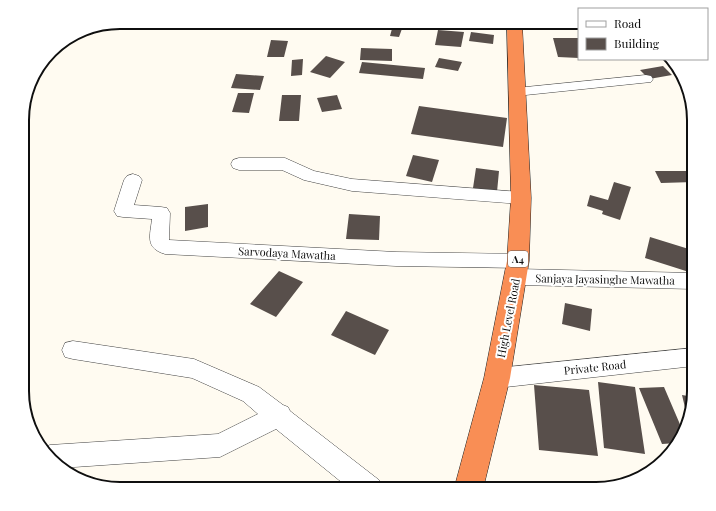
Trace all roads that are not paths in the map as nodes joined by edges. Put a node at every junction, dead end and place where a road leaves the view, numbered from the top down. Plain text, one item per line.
1 (514, 29) edge
2 (646, 79) dead end
3 (516, 92) junction
4 (239, 164) dead end
5 (133, 180) dead end
6 (521, 198) junction
7 (517, 269) junction
8 (687, 281) edge
9 (73, 350) dead end
10 (687, 358) edge
11 (497, 378) junction
12 (280, 416) junction
13 (57, 457) edge
14 (361, 482) edge
15 (470, 482) edge

1 - 3 highway, High Level Road / A4
2 - 3 street
3 - 6 highway, High Level Road / A4
4 - 6 street
5 - 7 street, Sarvodaya Mawatha
6 - 7 highway, High Level Road / A4
7 - 8 street, Sanjaya Jayasinghe Mawatha
7 - 11 highway, High Level Road / A4
9 - 12 street
10 - 11 street, Private Road
11 - 15 highway, High Level Road / A4
12 - 13 street
12 - 14 street

